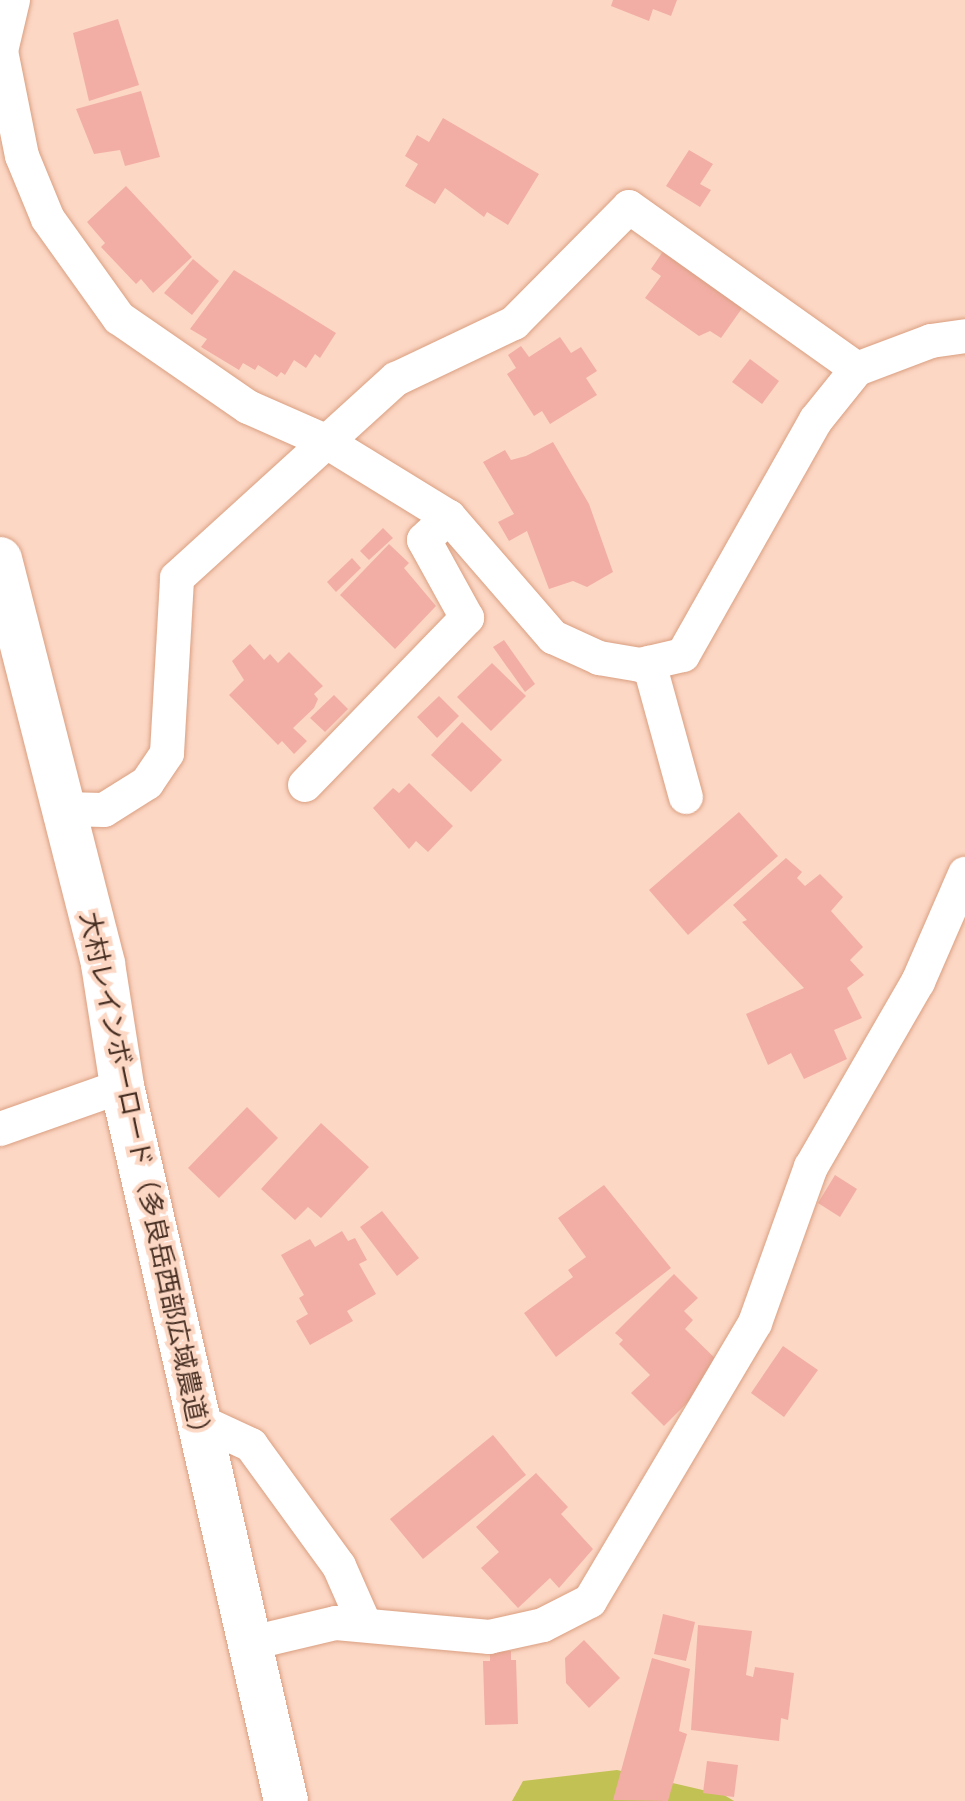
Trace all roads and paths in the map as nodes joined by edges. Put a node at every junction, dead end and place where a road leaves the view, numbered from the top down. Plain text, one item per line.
1 (13, 0) edge
2 (965, 336) edge
3 (857, 369) junction
4 (325, 441) junction
5 (449, 517) junction
6 (0, 559) edge
7 (649, 663) junction
8 (305, 785) dead end
9 (686, 797) dead end
10 (64, 809) junction
11 (965, 874) edge
12 (122, 1086) junction
13 (0, 1129) edge
14 (197, 1420) junction
15 (365, 1625) junction
16 (247, 1644) junction
17 (286, 1801) edge

1 - 4 street
2 - 3 street
3 - 4 street
3 - 7 street
4 - 5 street
4 - 10 street
5 - 7 street
5 - 8 street
6 - 10 street, 大村レインボーロード（多良岳西部広域農道）
7 - 9 street
10 - 12 street, 大村レインボーロード（多良岳西部広域農道）
11 - 15 street
12 - 13 street
12 - 14 street, 大村レインボーロード（多良岳西部広域農道）
14 - 15 street
14 - 16 street, 大村レインボーロード（多良岳西部広域農道）
15 - 16 street
16 - 17 street, 大村レインボーロード（多良岳西部広域農道）

